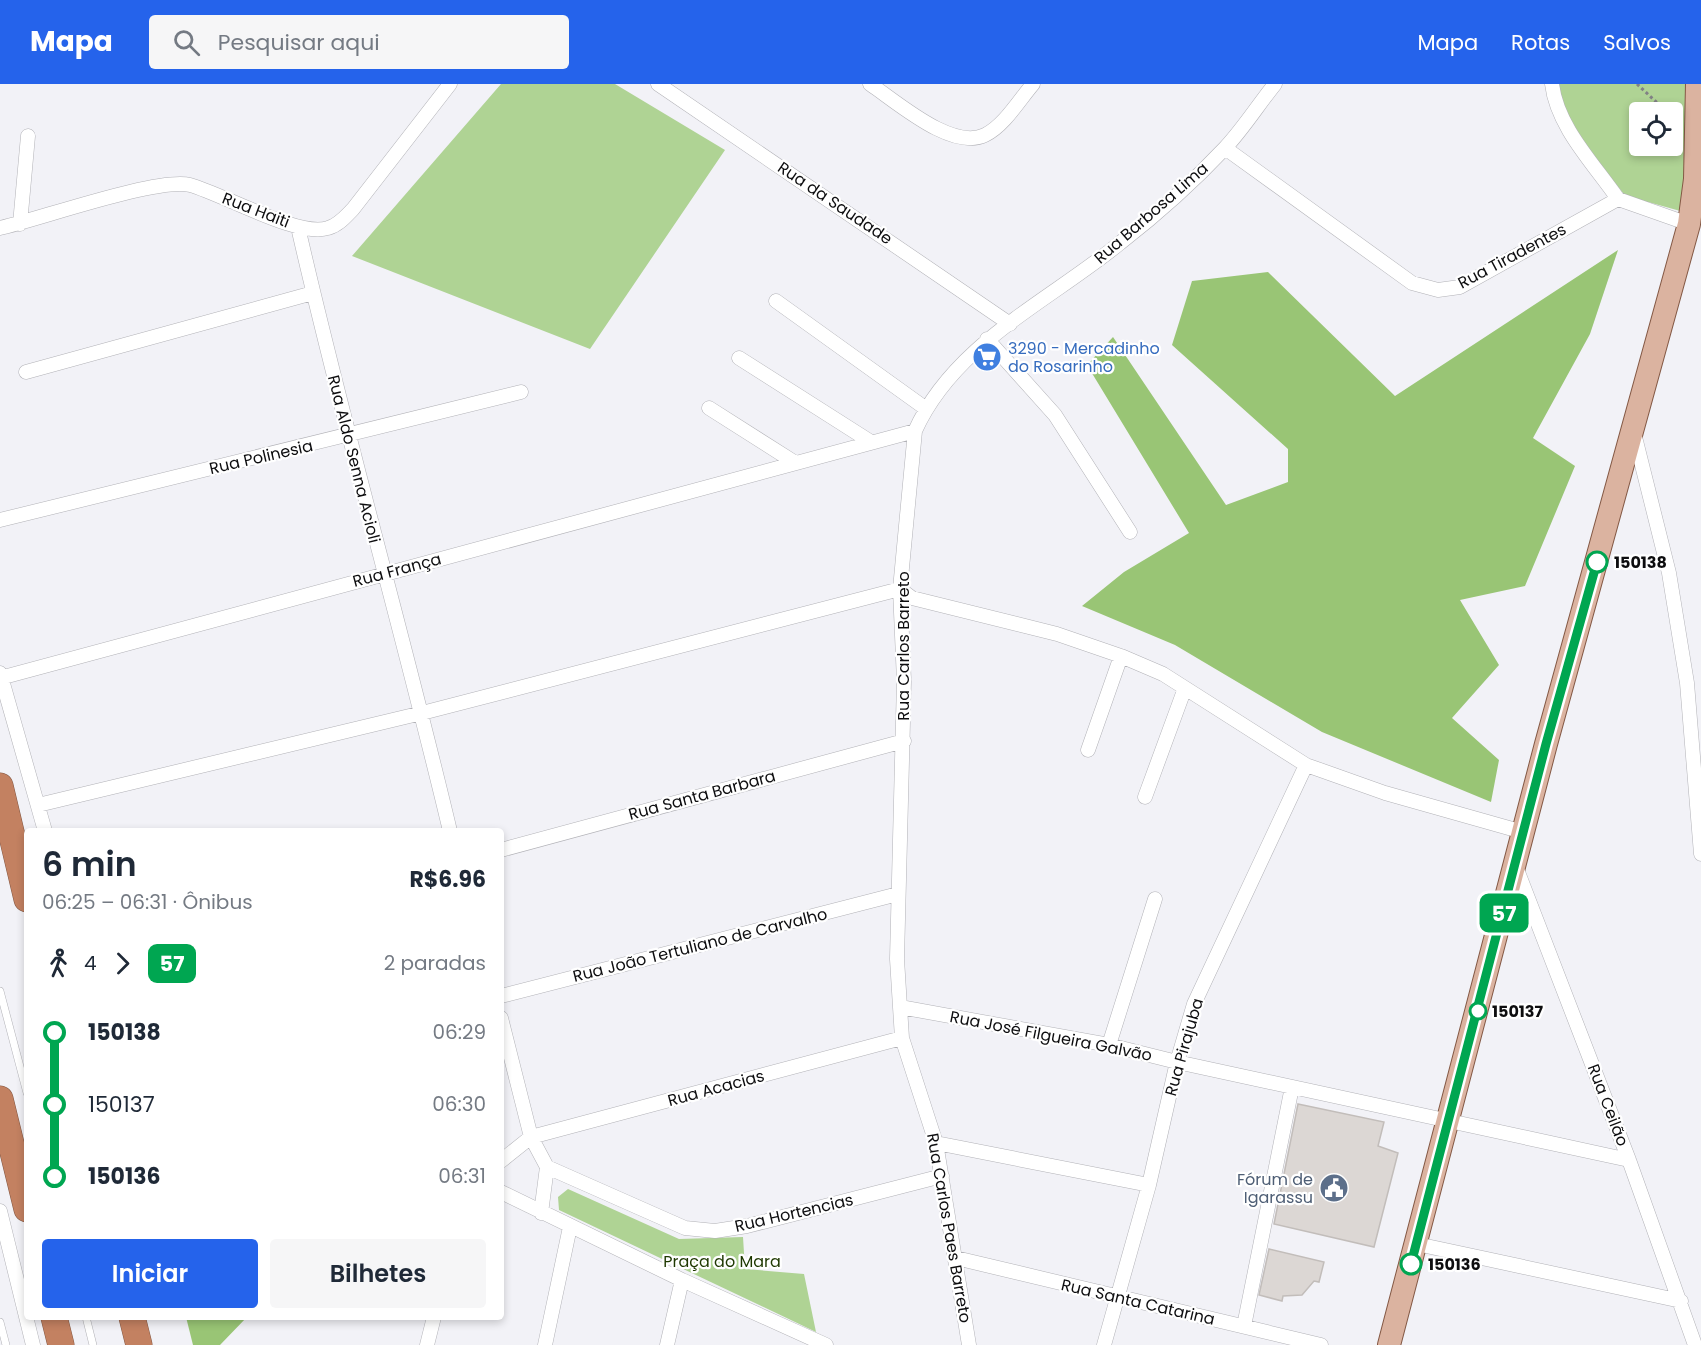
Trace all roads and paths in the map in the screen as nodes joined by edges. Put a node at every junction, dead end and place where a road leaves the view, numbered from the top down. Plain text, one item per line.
1 (450, 84) edge
2 (658, 84) edge
3 (870, 84) edge
4 (1033, 84) edge
5 (1275, 84) edge
6 (1552, 84) edge
7 (1637, 84) edge
8 (1697, 84) edge
9 (1656, 102) edge
10 (1699, 128) edge
11 (28, 136) dead end
12 (1225, 148) junction
13 (1618, 199) junction
14 (20, 224) junction
15 (1689, 224) junction
16 (298, 227) junction
17 (0, 228) edge
18 (313, 293) junction
19 (776, 301) dead end
20 (1010, 324) junction
21 (987, 339) junction
22 (739, 358) dead end
23 (26, 372) dead end
24 (521, 393) dead end
25 (710, 408) dead end
26 (925, 408) junction
27 (1633, 429) junction
28 (915, 431) junction
29 (348, 436) junction
30 (871, 442) junction
31 (794, 462) junction
32 (0, 519) edge
33 (1130, 532) dead end
34 (384, 573) junction
35 (900, 589) junction
36 (1121, 656) junction
37 (0, 676) edge
38 (1185, 688) junction
39 (422, 713) junction
40 (904, 741) junction
41 (1088, 750) dead end
42 (1306, 765) junction
43 (0, 786) edge
44 (1145, 797) dead end
45 (38, 806) junction
46 (44, 828) edge
47 (449, 828) edge
48 (1523, 832) junction
49 (504, 849) edge
50 (1701, 854) edge
51 (1516, 867) junction
52 (24, 886) edge
53 (898, 894) junction
54 (1155, 899) dead end
55 (0, 991) edge
56 (504, 995) edge
57 (900, 1007) junction
58 (504, 1030) edge
59 (902, 1038) junction
60 (1109, 1045) junction
61 (1177, 1062) junction
62 (24, 1082) edge
63 (1292, 1087) junction
64 (0, 1099) edge
65 (1448, 1122) junction
66 (531, 1137) junction
67 (936, 1143) junction
68 (505, 1153) edge
69 (1629, 1160) junction
70 (547, 1167) junction
71 (942, 1176) junction
72 (1149, 1185) junction
73 (504, 1194) edge
74 (24, 1197) edge
75 (0, 1211) edge
76 (541, 1213) junction
77 (570, 1227) junction
78 (1417, 1244) junction
79 (956, 1258) junction
80 (682, 1280) junction
81 (1116, 1298) junction
82 (1681, 1301) junction
83 (24, 1308) edge
84 (27, 1320) edge
85 (55, 1320) edge
86 (87, 1320) edge
87 (133, 1320) edge
88 (433, 1320) edge
89 (0, 1322) edge
90 (1244, 1326) junction
91 (797, 1331) junction
92 (6, 1345) edge
93 (33, 1345) edge
94 (61, 1345) edge
95 (93, 1345) edge
96 (139, 1345) edge
97 (427, 1345) edge
98 (545, 1345) edge
99 (667, 1345) edge
100 (794, 1345) edge
101 (826, 1345) edge
102 (969, 1345) edge
103 (1104, 1345) edge
104 (1321, 1345) edge
105 (1389, 1345) edge
106 (1695, 1345) edge

1 - 16 street, Rua Haiti
2 - 20 street, Rua da Saudade
3 - 4 street
5 - 12 street, Rua Barbosa Lima
6 - 13 street
7 - 9 path
8 - 10 main road
10 - 15 main road
11 - 14 street
12 - 13 street, Rua Tiradentes
12 - 20 street, Rua Barbosa Lima
13 - 15 street
14 - 16 street, Rua Haiti
14 - 17 street, Rua Haiti
15 - 27 main road
16 - 18 street, Rua Aldo Senna Acioli
18 - 23 street
18 - 29 street, Rua Aldo Senna Acioli
19 - 26 street
20 - 21 street, Rua Carlos Barreto
21 - 26 street, Rua Carlos Barreto
21 - 33 street
22 - 30 street
24 - 29 street, Rua Polinesia
25 - 31 street
26 - 28 street, Rua Carlos Barreto
27 - 48 main road
27 - 50 street
28 - 30 street, Rua França
28 - 35 street, Rua Carlos Barreto
29 - 32 street, Rua Polinesia
29 - 34 street, Rua Aldo Senna Acioli
30 - 31 street, Rua França
31 - 34 street, Rua França
34 - 37 street, Rua França
34 - 39 street, Rua Aldo Senna Acioli
35 - 36 street
35 - 39 street
35 - 40 street, Rua Carlos Barreto
36 - 38 street
36 - 41 street
37 - 45 street
38 - 42 street
38 - 44 street
39 - 45 street
39 - 47 street, Rua Aldo Senna Acioli
40 - 49 street, Rua Santa Barbara
40 - 53 street, Rua Carlos Barreto
42 - 48 street
42 - 61 street, Rua Pirajuba
43 - 52 highway
45 - 46 street
48 - 51 main road
51 - 65 main road
51 - 69 street, Rua Ceilão
53 - 56 street, Rua João Tertuliano de Carvalho
53 - 57 street, Rua Carlos Barreto
54 - 60 street
55 - 62 lane
57 - 59 street, Rua Carlos Paes Barreto
57 - 60 street, Rua José Filgueira Galvão
58 - 66 street
59 - 66 street, Rua Acacias
59 - 67 street, Rua Carlos Paes Barreto
60 - 61 street, Rua José Filgueira Galvão
61 - 63 street, Rua José Filgueira Galvão
61 - 72 street, Rua Pirajuba
63 - 65 street, Rua José Filgueira Galvão
63 - 90 street
64 - 74 highway
65 - 69 street, Rua José Filgueira Galvão
65 - 78 main road
66 - 68 street
66 - 70 street
67 - 71 street, Rua Carlos Paes Barreto
67 - 72 street
69 - 82 street, Rua Ceilão
70 - 71 street, Rua Hortencias
70 - 76 street
71 - 79 street, Rua Carlos Paes Barreto
72 - 81 street, Rua Pirajuba
73 - 76 street
75 - 83 street
76 - 77 street
77 - 80 street
77 - 98 street
78 - 82 street
78 - 105 main road
79 - 81 street, Rua Santa Catarina
79 - 102 street, Rua Carlos Paes Barreto
80 - 91 street
80 - 99 street
81 - 90 street, Rua Santa Catarina
81 - 103 street, Rua Pirajuba
82 - 106 street, Rua Ceilão
84 - 93 street
85 - 94 highway
86 - 95 lane
87 - 96 highway
88 - 97 street
89 - 92 lane
90 - 104 street, Rua Santa Catarina
91 - 100 street
91 - 101 street

